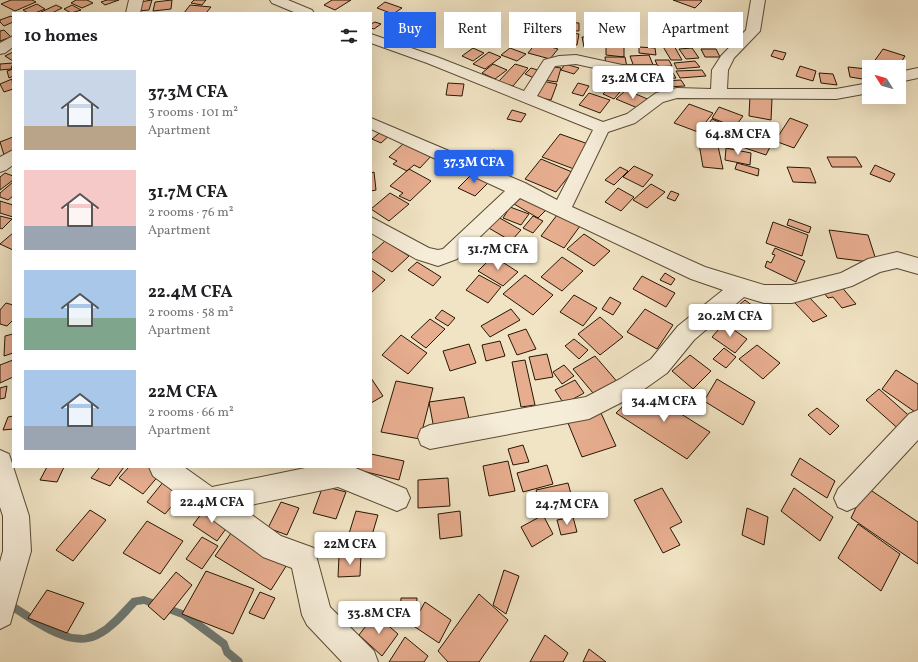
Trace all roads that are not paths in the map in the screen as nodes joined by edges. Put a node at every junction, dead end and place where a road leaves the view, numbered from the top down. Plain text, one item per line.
1 (136, 0) edge
2 (277, 0) edge
3 (758, 0) edge
4 (133, 12) edge
5 (305, 12) edge
6 (372, 38) edge
7 (12, 41) edge
8 (0, 50) edge
9 (652, 68) dead end
10 (918, 73) edge
11 (906, 76) edge
12 (862, 89) edge
13 (718, 93) junction
14 (528, 98) junction
15 (372, 123) edge
16 (602, 128) junction
17 (12, 157) edge
18 (0, 166) edge
19 (519, 188) junction
20 (561, 209) junction
21 (372, 225) edge
22 (918, 266) edge
23 (741, 288) junction
24 (918, 422) edge
25 (430, 437) dead end
26 (6, 468) edge
27 (163, 468) edge
28 (397, 498) dead end
29 (847, 498) dead end
30 (209, 501) junction
31 (1, 609) edge
32 (363, 662) edge

1 - 4 street
2 - 5 street
3 - 13 street
6 - 14 street
7 - 8 street
9 - 14 street
10 - 11 street
12 - 13 street
13 - 16 street
14 - 16 street
15 - 19 street
16 - 20 street
17 - 18 street
19 - 20 street
19 - 21 street
20 - 23 street
22 - 23 street
23 - 25 street
24 - 29 street
26 - 31 street
27 - 30 street
28 - 30 street
30 - 32 street

